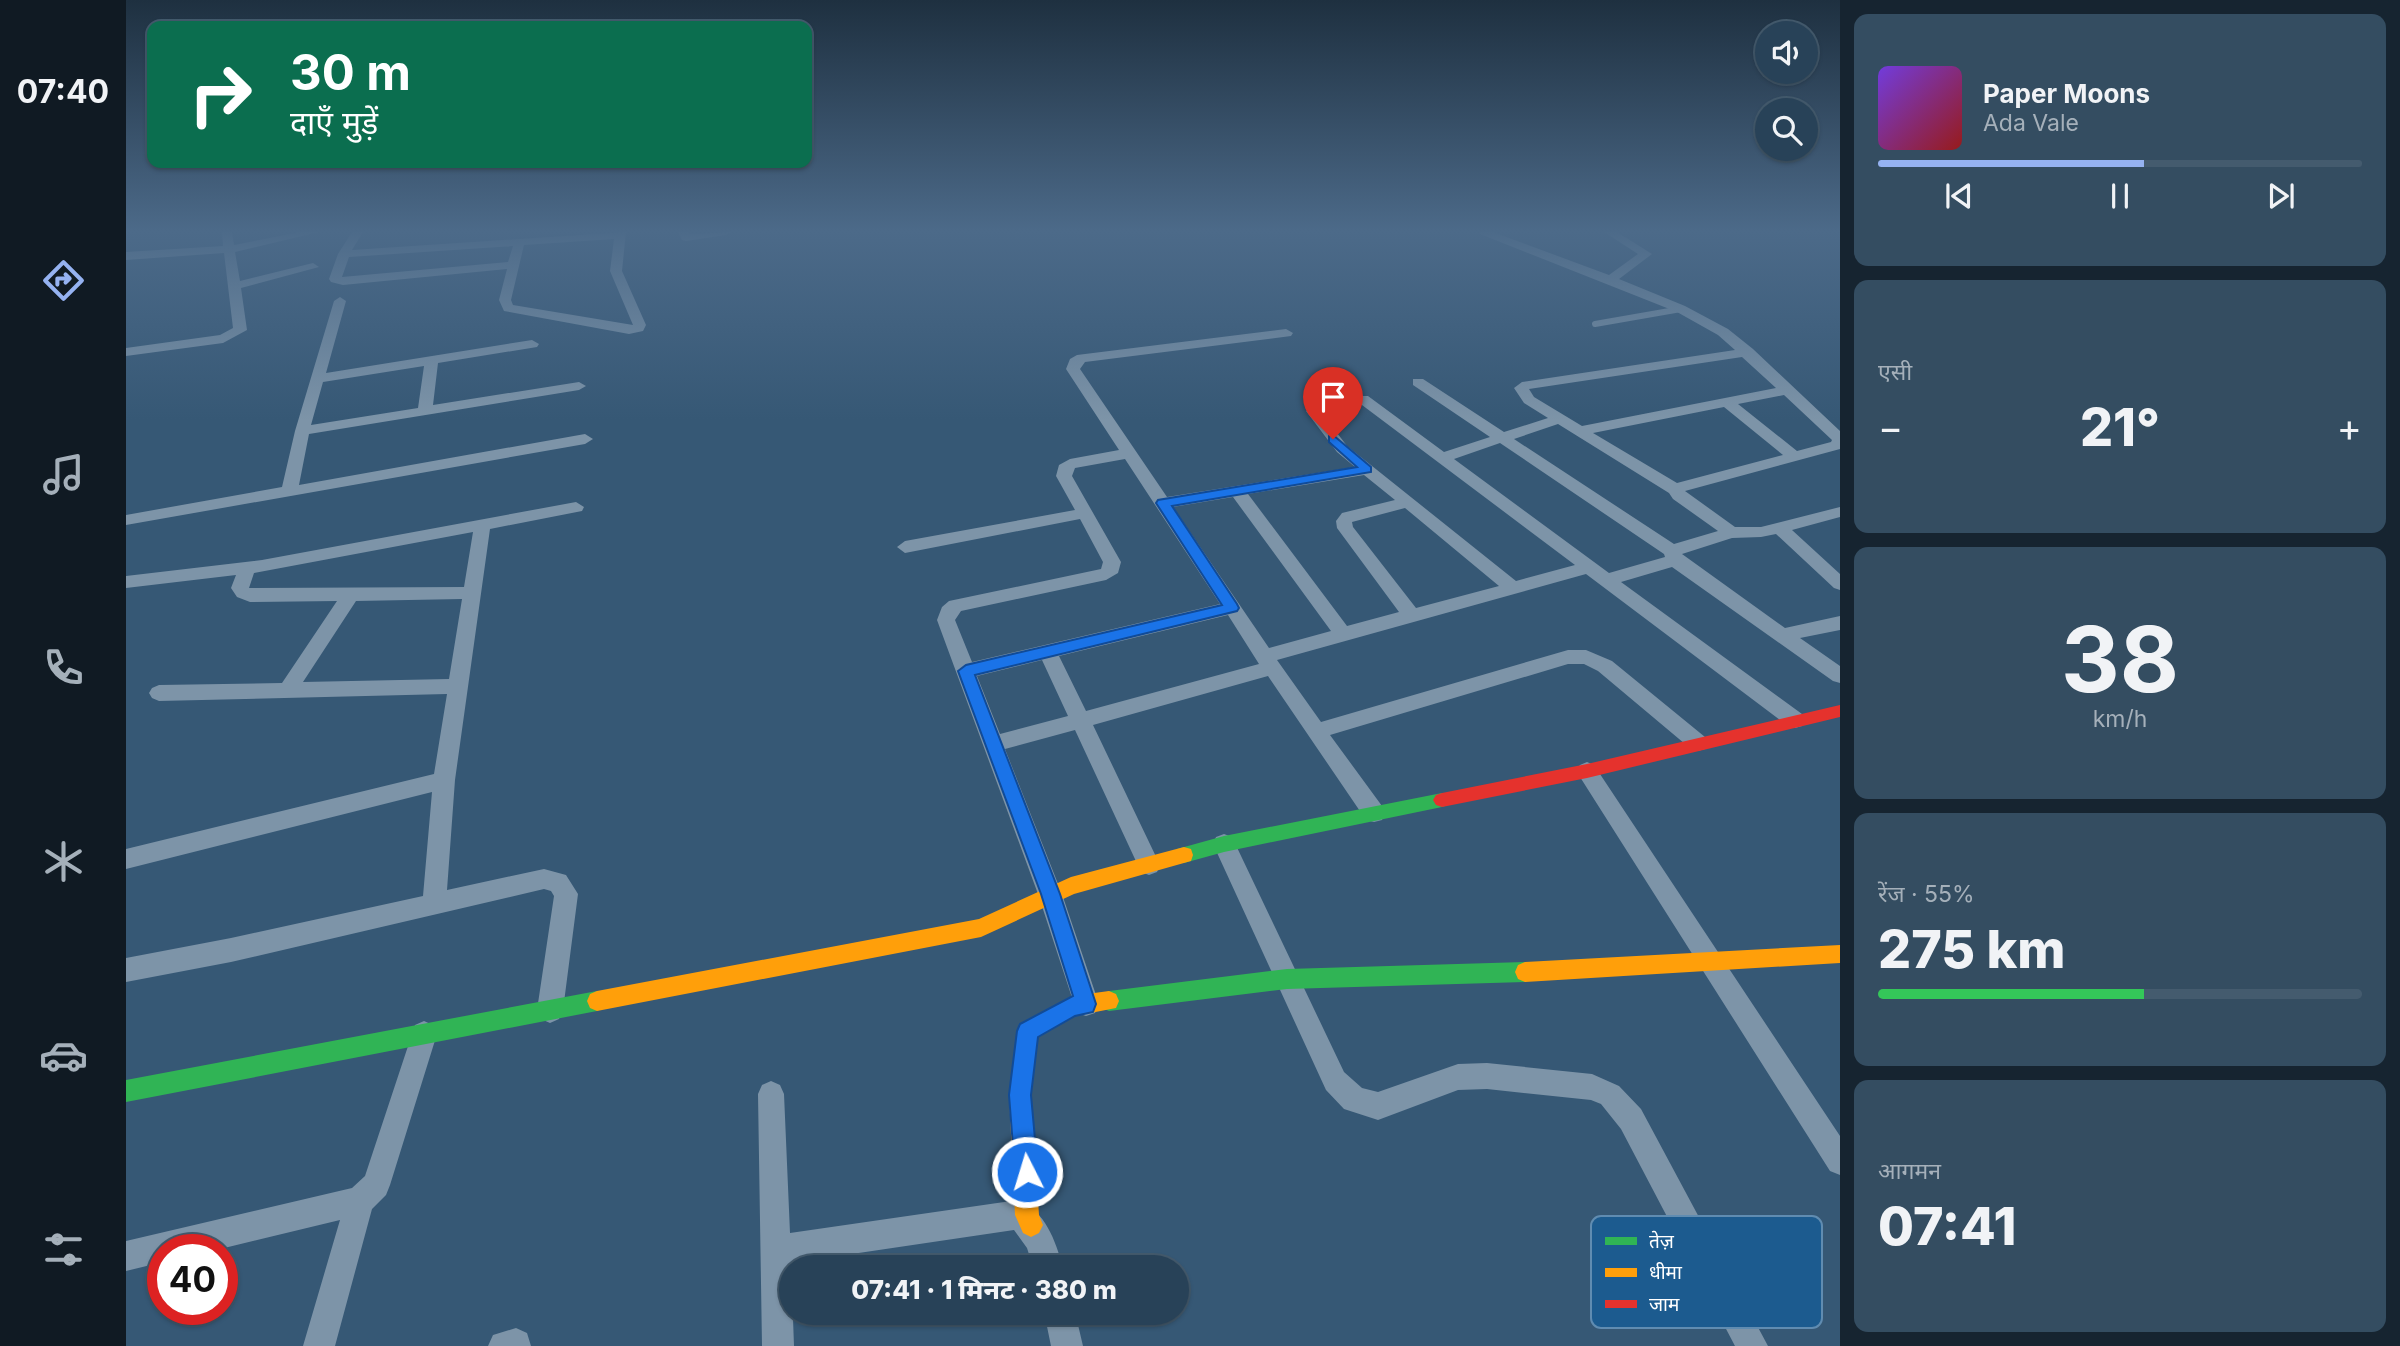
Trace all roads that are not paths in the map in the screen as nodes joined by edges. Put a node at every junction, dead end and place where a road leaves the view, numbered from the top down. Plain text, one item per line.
1 (235, 295) edge
2 (506, 295) edge
3 (627, 295) edge
4 (1646, 295) edge
5 (340, 302) dead end
6 (1681, 309) junction
7 (1595, 324) dead end
8 (1286, 333) dead end
9 (532, 344) dead end
10 (126, 352) edge
11 (1748, 352) junction
12 (432, 360) junction
13 (317, 379) junction
14 (1418, 382) dead end
15 (579, 386) dead end
16 (1788, 390) junction
17 (1363, 400) dead end
18 (1727, 402) junction
19 (425, 411) junction
20 (1312, 411) dead end
21 (1559, 419) junction
22 (302, 431) junction
23 (1578, 431) junction
24 (1500, 438) junction
25 (585, 439) dead end
26 (1840, 439) edge
27 (1130, 453) junction
28 (1794, 456) junction
29 (1441, 457) junction
30 (1367, 470) junction
31 (1675, 489) junction
32 (289, 492) junction
33 (1238, 492) junction
34 (1163, 503) junction
35 (1405, 503) junction
36 (576, 507) dead end
37 (1840, 512) edge
38 (1085, 513) junction
39 (126, 520) edge
40 (482, 526) junction
41 (1780, 527) junction
42 (1731, 533) junction
43 (905, 547) dead end
44 (1673, 556) junction
45 (1590, 567) junction
46 (247, 568) junction
47 (1606, 580) junction
48 (126, 582) edge
49 (1840, 584) edge
50 (1513, 588) junction
51 (473, 593) junction
52 (350, 596) junction
53 (1232, 608) junction
54 (1412, 616) junction
55 (1840, 623) edge
56 (1343, 634) junction
57 (1783, 635) junction
58 (1047, 650) junction
59 (1268, 662) junction
60 (966, 671) junction
61 (1840, 676) edge
62 (457, 686) junction
63 (288, 690) junction
64 (159, 693) dead end
65 (1840, 711) edge
66 (1080, 719) junction
67 (1795, 719) junction
68 (1317, 731) junction
69 (1698, 743) junction
70 (994, 744) junction
71 (1587, 771) junction
72 (444, 780) junction
73 (1374, 813) junction
74 (1224, 844) junction
75 (126, 859) edge
76 (1149, 866) junction
77 (1050, 894) junction
78 (433, 904) junction
79 (1840, 954) edge
80 (1712, 962) junction
81 (126, 970) edge
82 (1287, 979) junction
83 (1086, 1004) junction
84 (550, 1010) junction
85 (425, 1034) junction
86 (126, 1091) edge
87 (771, 1094) dead end
88 (1840, 1161) edge
89 (360, 1201) junction
90 (1683, 1216) edge
91 (1031, 1225) junction
92 (775, 1250) junction
93 (1045, 1255) edge
94 (126, 1256) edge
95 (1062, 1325) edge
96 (1742, 1328) edge
97 (319, 1346) edge
98 (778, 1346) edge
99 (1067, 1346) edge
100 (1752, 1346) edge

1 - 10 street
2 - 3 street
4 - 6 street
5 - 13 street
6 - 7 lane
6 - 11 street
8 - 27 street
9 - 12 street
11 - 16 street
11 - 21 street
12 - 13 street
12 - 19 street
13 - 22 street
14 - 24 street
15 - 19 street
16 - 18 street
16 - 26 street
17 - 29 street
18 - 23 street
18 - 28 street
19 - 22 street
20 - 30 street
21 - 23 street
21 - 24 street
22 - 32 street
23 - 31 street
24 - 29 street
24 - 44 street
25 - 32 street
26 - 28 street
27 - 34 street
27 - 38 street
28 - 31 street
29 - 45 street
30 - 33 street
30 - 35 street
31 - 42 street
32 - 39 street
33 - 34 street
33 - 56 street
34 - 53 street
35 - 50 street
35 - 54 street
36 - 40 street
37 - 41 street
38 - 43 street
38 - 60 street
40 - 46 street
40 - 51 street
41 - 42 street
41 - 49 street
42 - 44 street
44 - 47 street
44 - 57 street
45 - 47 street
45 - 50 street
46 - 48 street
46 - 52 street
47 - 67 street
50 - 54 street
51 - 52 street
51 - 62 street
52 - 63 street
53 - 58 street
53 - 59 street
54 - 56 street
55 - 57 street
56 - 59 street
57 - 61 street
58 - 60 street
58 - 66 street
59 - 66 street
59 - 68 street
60 - 70 street
62 - 63 street
62 - 72 street
63 - 64 street
65 - 67 street
66 - 70 street
66 - 76 street
67 - 69 street
68 - 69 street
68 - 73 street
69 - 71 street
70 - 77 street
71 - 73 street
71 - 80 street
72 - 75 street
72 - 78 street
73 - 74 street
74 - 76 street
74 - 82 street
76 - 77 street
77 - 83 street
77 - 84 street
78 - 81 street
78 - 84 street
79 - 80 street
80 - 82 street
80 - 88 street
82 - 83 street
82 - 90 street
83 - 91 street
84 - 85 street
85 - 86 street
85 - 89 street
87 - 92 street
89 - 94 street
89 - 97 street
91 - 92 street
91 - 93 street
92 - 98 street
95 - 99 street
96 - 100 street

